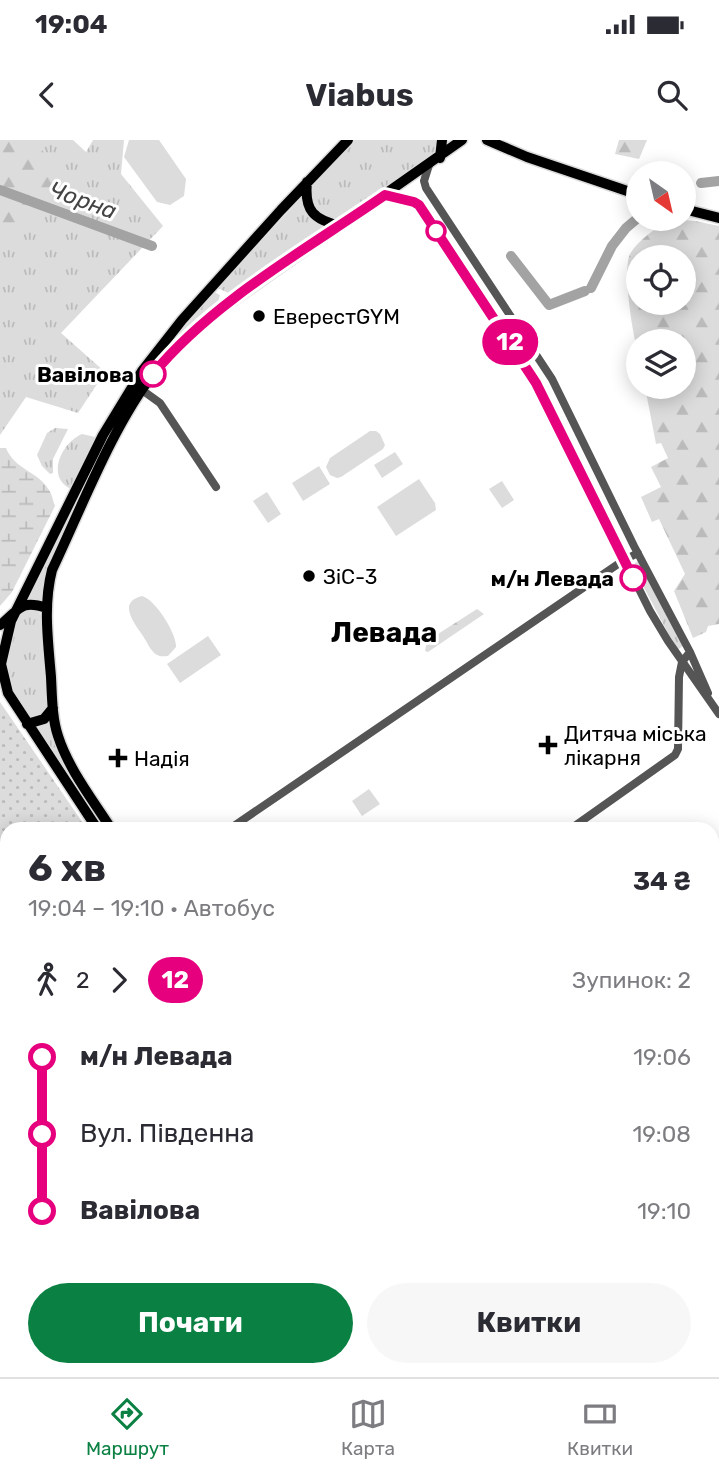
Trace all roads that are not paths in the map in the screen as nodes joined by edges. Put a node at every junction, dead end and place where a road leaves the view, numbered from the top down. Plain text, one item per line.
1 (348, 140) edge
2 (442, 140) edge
3 (463, 140) edge
4 (487, 140) edge
5 (440, 158) junction
6 (429, 165) junction
7 (307, 182) junction
8 (626, 191) edge
9 (385, 195) junction
10 (696, 212) edge
11 (719, 218) edge
12 (341, 226) junction
13 (485, 275) junction
14 (472, 285) junction
15 (142, 390) junction
16 (103, 435) junction
17 (114, 440) junction
18 (216, 487) dead end
19 (638, 553) junction
20 (624, 560) junction
21 (18, 608) junction
22 (47, 608) junction
23 (0, 625) edge
24 (690, 652) junction
25 (682, 662) junction
26 (1, 663) edge
27 (712, 706) junction
28 (53, 709) junction
29 (719, 714) edge
30 (27, 724) junction
31 (92, 799) junction
32 (82, 805) junction
33 (93, 822) edge
34 (107, 822) edge
35 (241, 822) edge
36 (580, 822) edge

1 - 7 main road
2 - 5 main road
3 - 5 main road
4 - 8 main road
5 - 6 main road
6 - 9 main road
6 - 13 street
7 - 12 main road
7 - 16 main road
9 - 12 main road
9 - 14 street
10 - 11 main road
12 - 15 main road
13 - 14 street
13 - 19 street
14 - 20 street
15 - 17 main road
15 - 18 street
16 - 17 main road
16 - 21 main road
17 - 22 main road
19 - 20 street
19 - 24 street
20 - 25 street
20 - 35 street
21 - 22 main road
21 - 23 main road
21 - 26 main road
22 - 28 main road
24 - 25 street
24 - 27 street
25 - 27 street
25 - 36 street
26 - 30 main road
27 - 29 street
28 - 30 main road
28 - 31 main road
30 - 32 main road
31 - 32 main road
31 - 34 main road
32 - 33 main road

